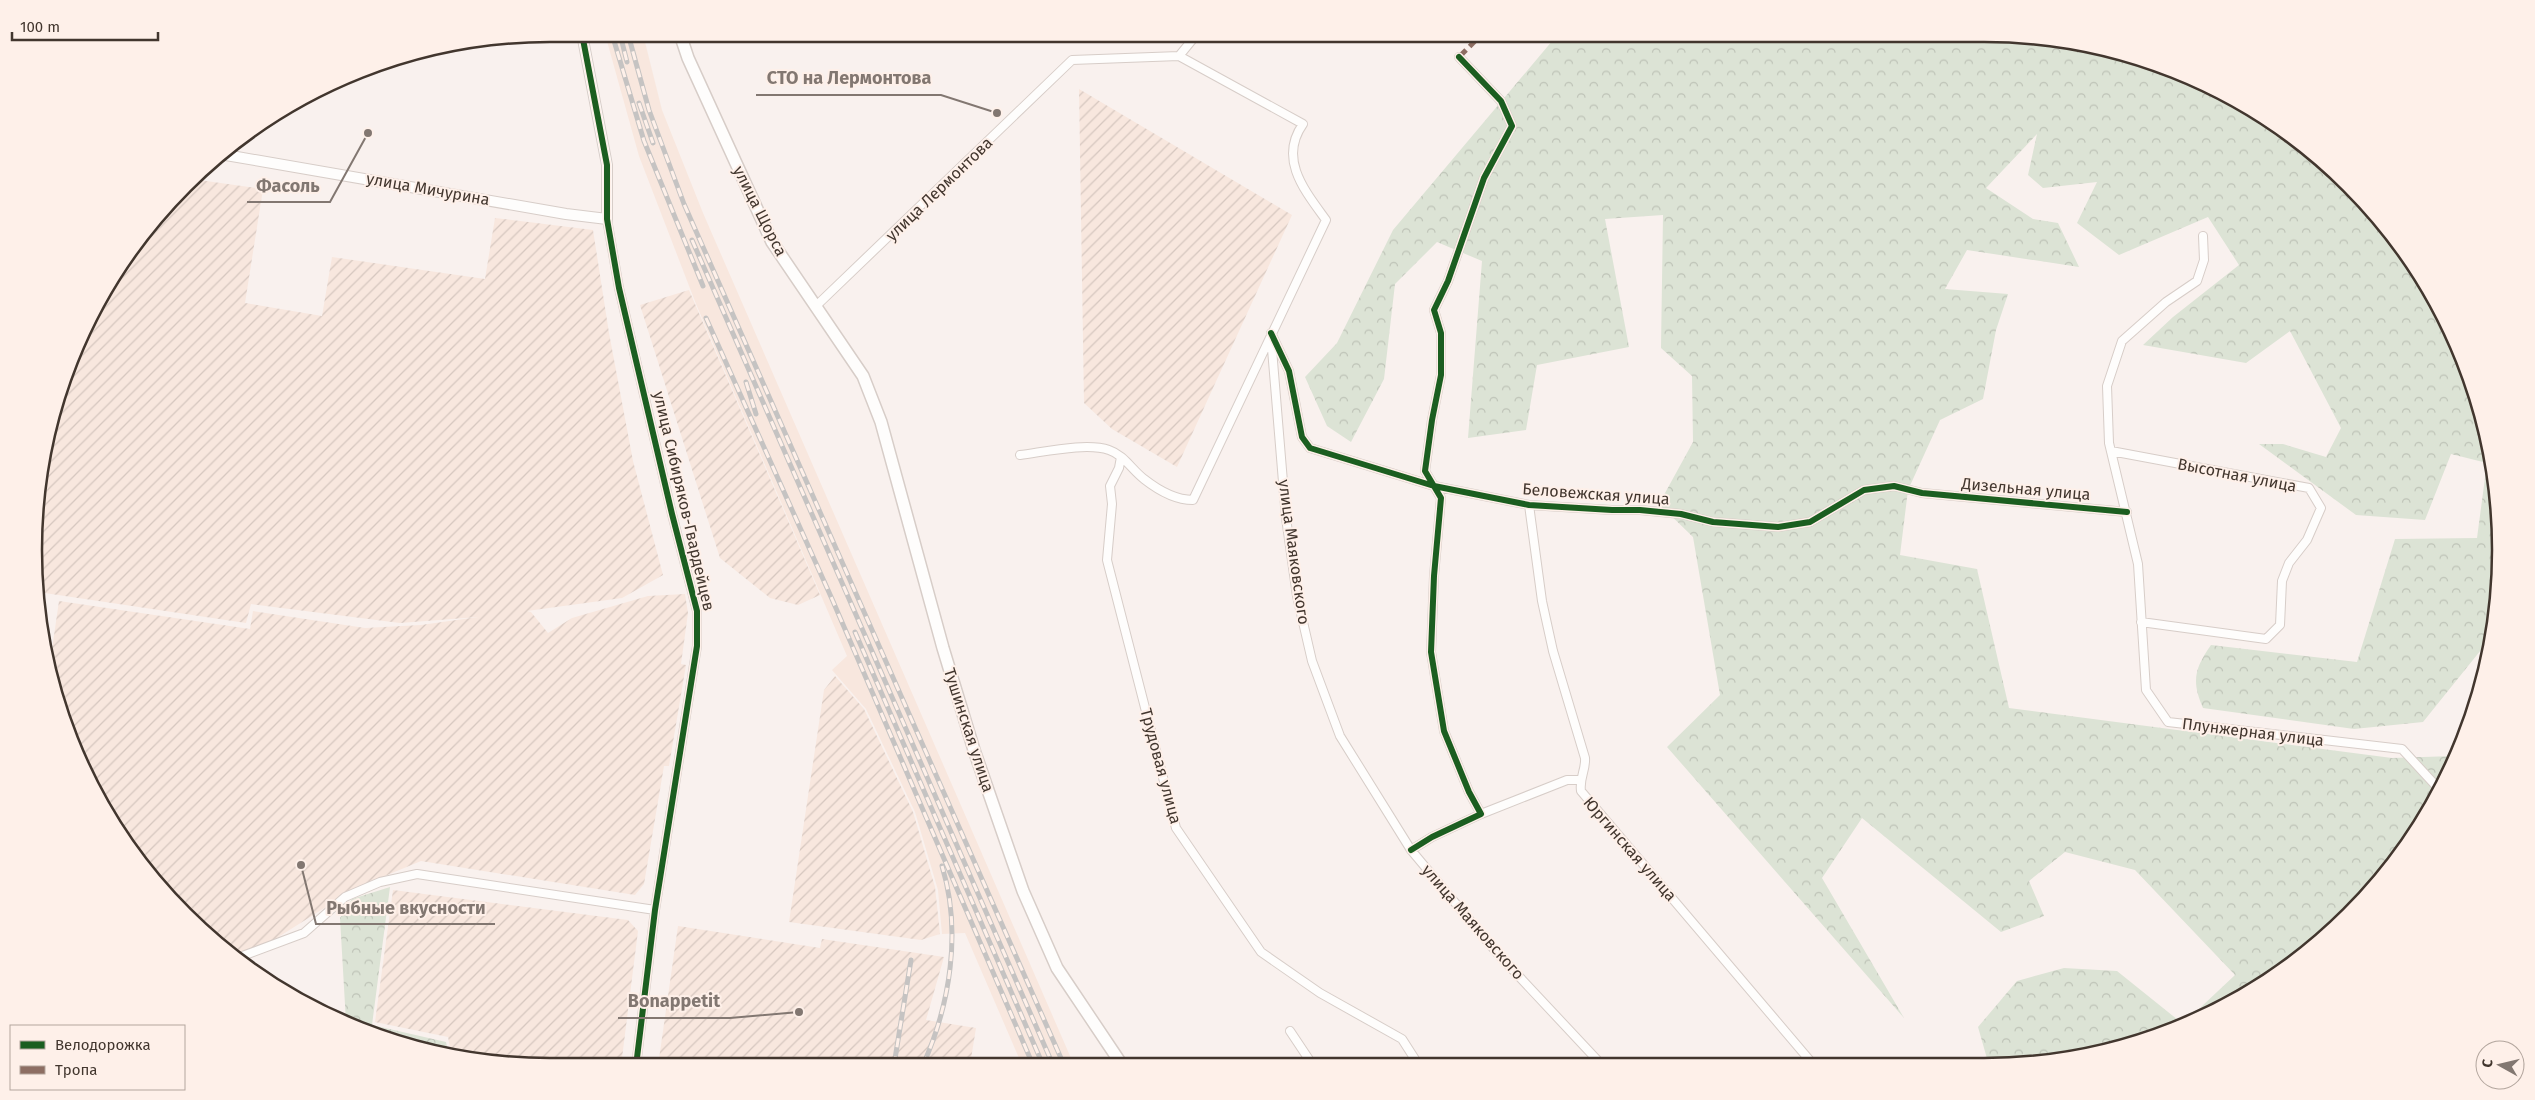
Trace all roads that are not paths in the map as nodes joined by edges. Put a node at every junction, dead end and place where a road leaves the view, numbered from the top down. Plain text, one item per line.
1 (584, 42) edge
2 (683, 42) edge
3 (1190, 42) edge
4 (1179, 56) junction
5 (1459, 57) dead end
6 (230, 156) edge
7 (607, 219) junction
8 (2203, 236) dead end
9 (815, 307) junction
10 (1271, 333) junction
11 (863, 376) joint
12 (2110, 451) junction
13 (1020, 455) dead end
14 (1121, 457) junction
15 (1434, 486) junction
16 (1529, 505) junction
17 (2127, 512) junction
18 (1681, 514) joint
19 (2141, 622) junction
20 (1580, 780) junction
21 (2435, 784) edge
22 (1481, 814) junction
23 (1411, 850) junction
24 (655, 910) junction
25 (244, 955) edge
26 (1290, 1031) dead end
27 (637, 1058) edge
28 (1118, 1058) edge
29 (1308, 1058) edge
30 (1414, 1058) edge
31 (1595, 1058) edge
32 (1809, 1058) edge

1 - 7 street, улица Сибиряков-Гвардейцев
2 - 9 main road, улица Щорса
3 - 4 street
4 - 9 street, улица Лермонтова
4 - 10 street
5 - 15 street
6 - 7 street, улица Мичурина
7 - 24 street, улица Сибиряков-Гвардейцев
8 - 12 street, Плунжерная улица
9 - 11 main road, улица Щорса
10 - 14 street
10 - 15 street, Беловежская улица
10 - 23 street, улица Маяковского
11 - 28 main road, Тушинская улица
12 - 17 street, Плунжерная улица
12 - 19 street, Высотная улица
13 - 14 street
14 - 30 street, Трудовая улица
15 - 16 street, Беловежская улица
15 - 22 street
16 - 18 street, Беловежская улица
16 - 20 street, Юргинская улица
17 - 18 street, Дизельная улица
17 - 19 street, Плунжерная улица
19 - 21 street, Плунжерная улица
20 - 22 street
20 - 32 street, Юргинская улица
22 - 23 street
23 - 31 street, улица Маяковского
24 - 25 street
24 - 27 street, улица Сибиряков-Гвардейцев
26 - 29 street

